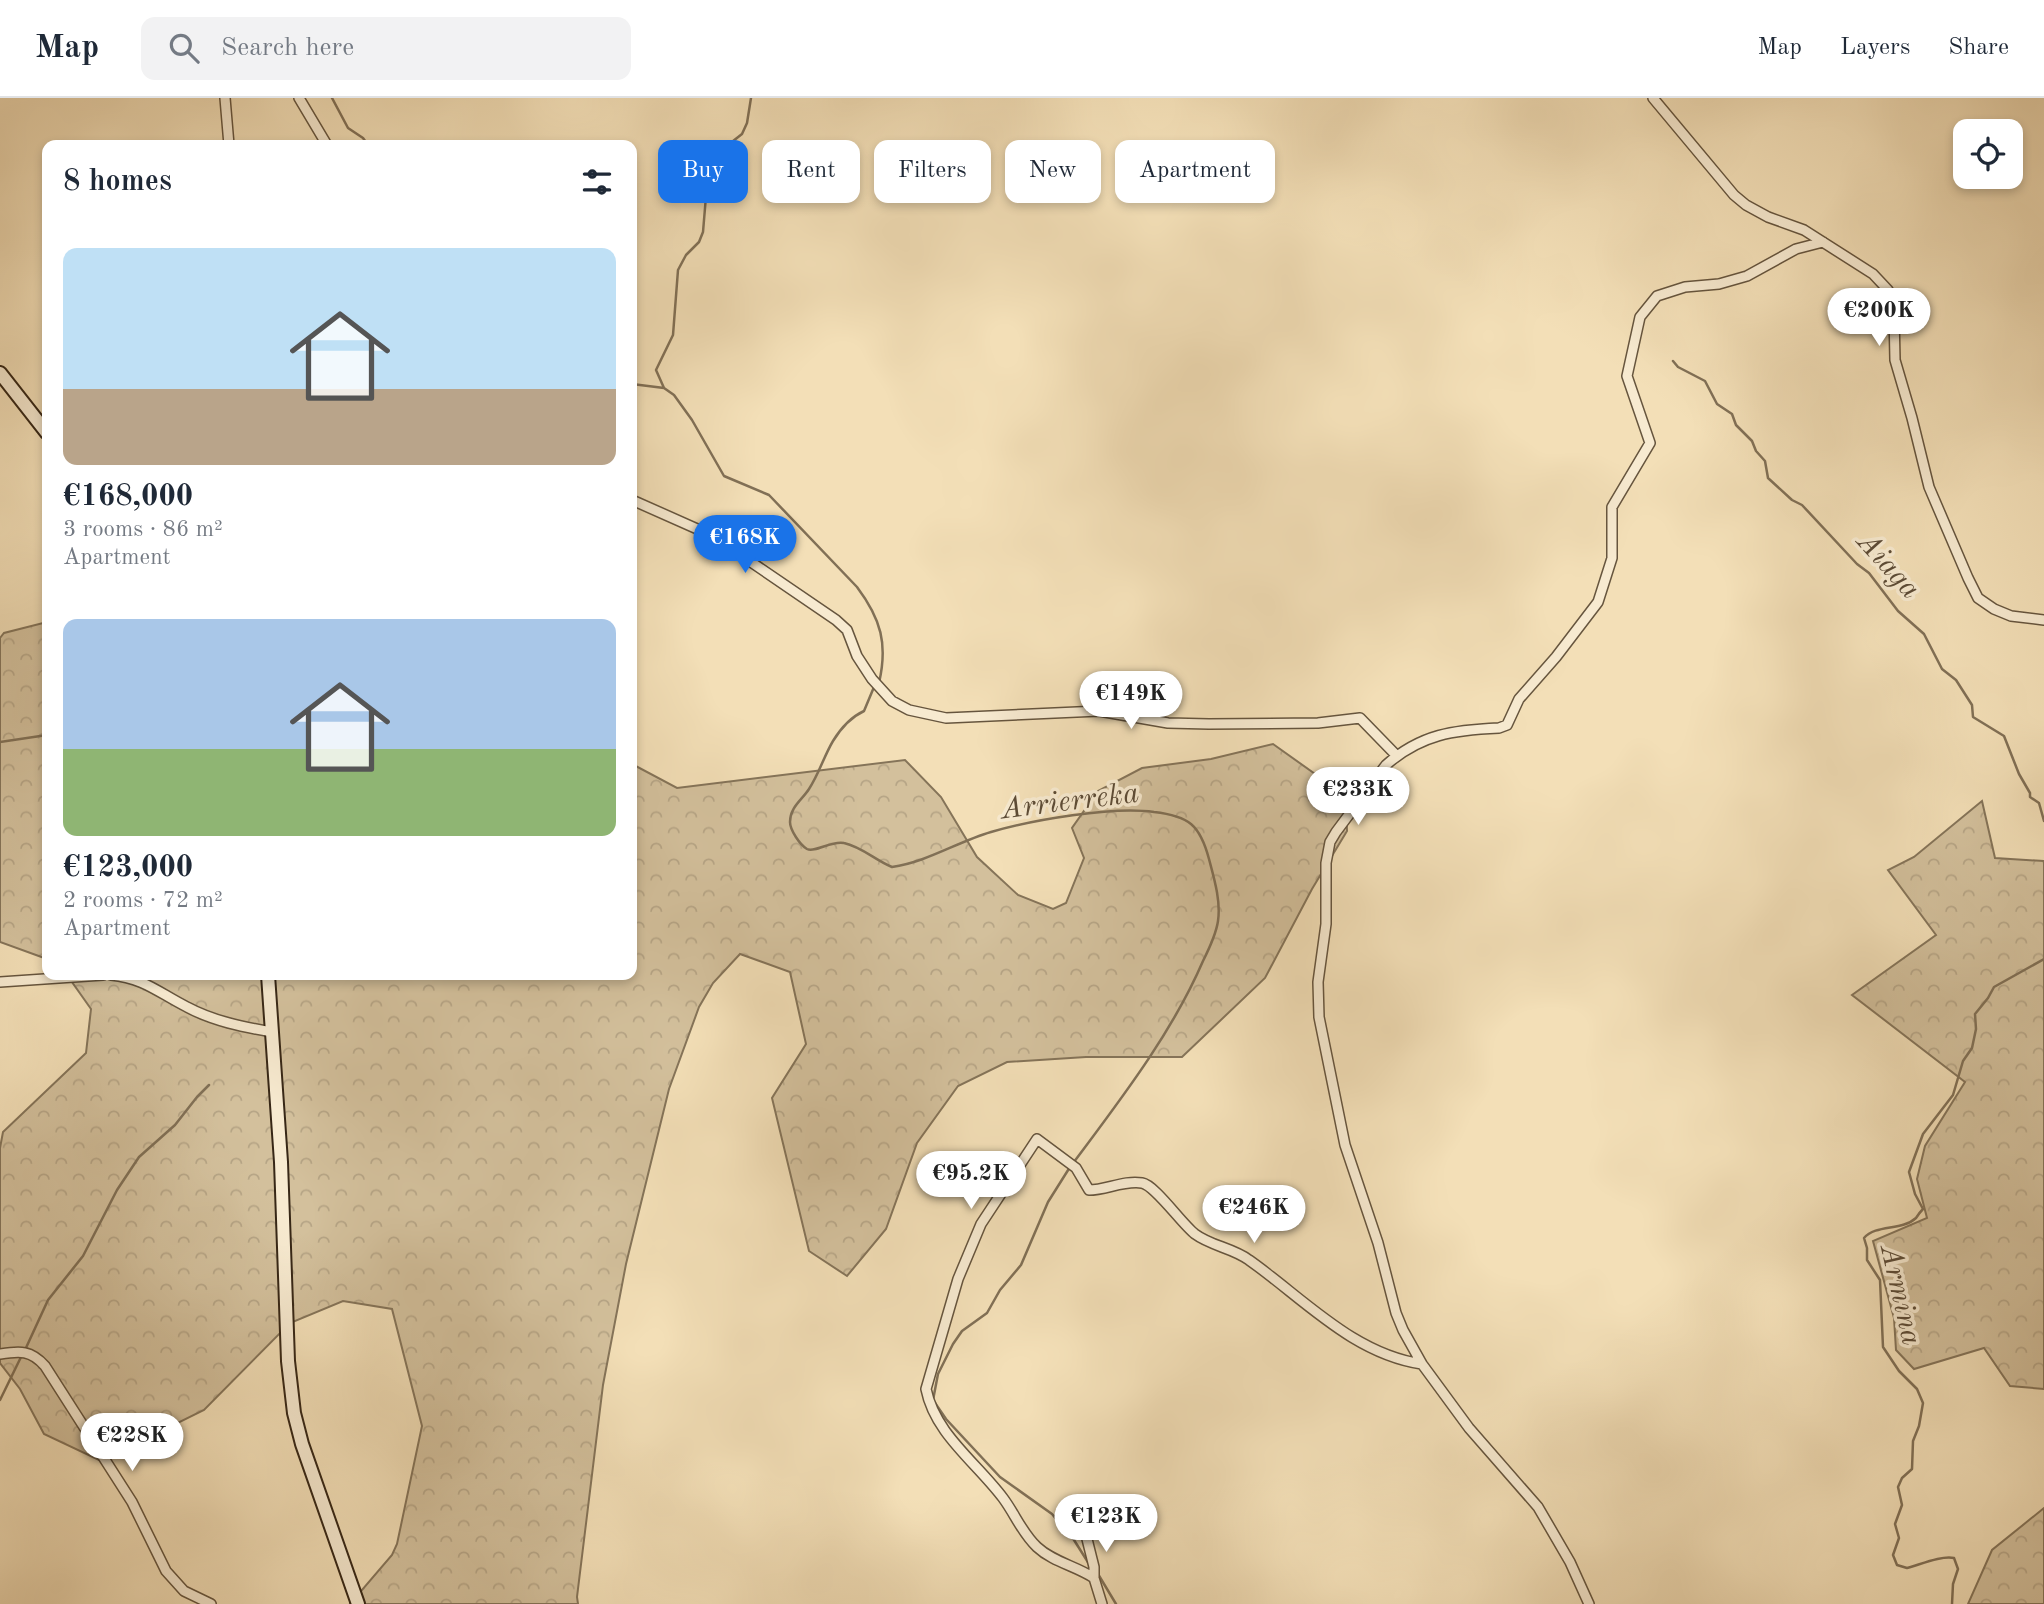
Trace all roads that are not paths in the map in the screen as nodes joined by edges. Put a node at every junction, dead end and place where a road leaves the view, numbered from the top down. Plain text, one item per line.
1 (225, 98) edge
2 (299, 98) edge
3 (1653, 98) edge
4 (229, 140) edge
5 (324, 140) edge
6 (1823, 242) junction
7 (0, 373) edge
8 (42, 427) edge
9 (637, 502) edge
10 (2044, 620) edge
11 (1396, 755) junction
12 (42, 979) edge
13 (139, 980) edge
14 (268, 980) edge
15 (0, 982) edge
16 (272, 1032) junction
17 (0, 1354) edge
18 (1422, 1364) junction
19 (1086, 1535) dead end
20 (1094, 1578) junction
21 (211, 1604) edge
22 (358, 1604) edge
23 (1102, 1604) edge
24 (1589, 1604) edge

1 - 4 street
2 - 5 street
3 - 6 street
6 - 10 street
6 - 11 street
7 - 8 street
9 - 11 street
11 - 18 street
12 - 15 street
13 - 16 street
14 - 16 street
16 - 22 street
17 - 21 street
18 - 20 street
18 - 24 street
19 - 20 street
20 - 23 street

